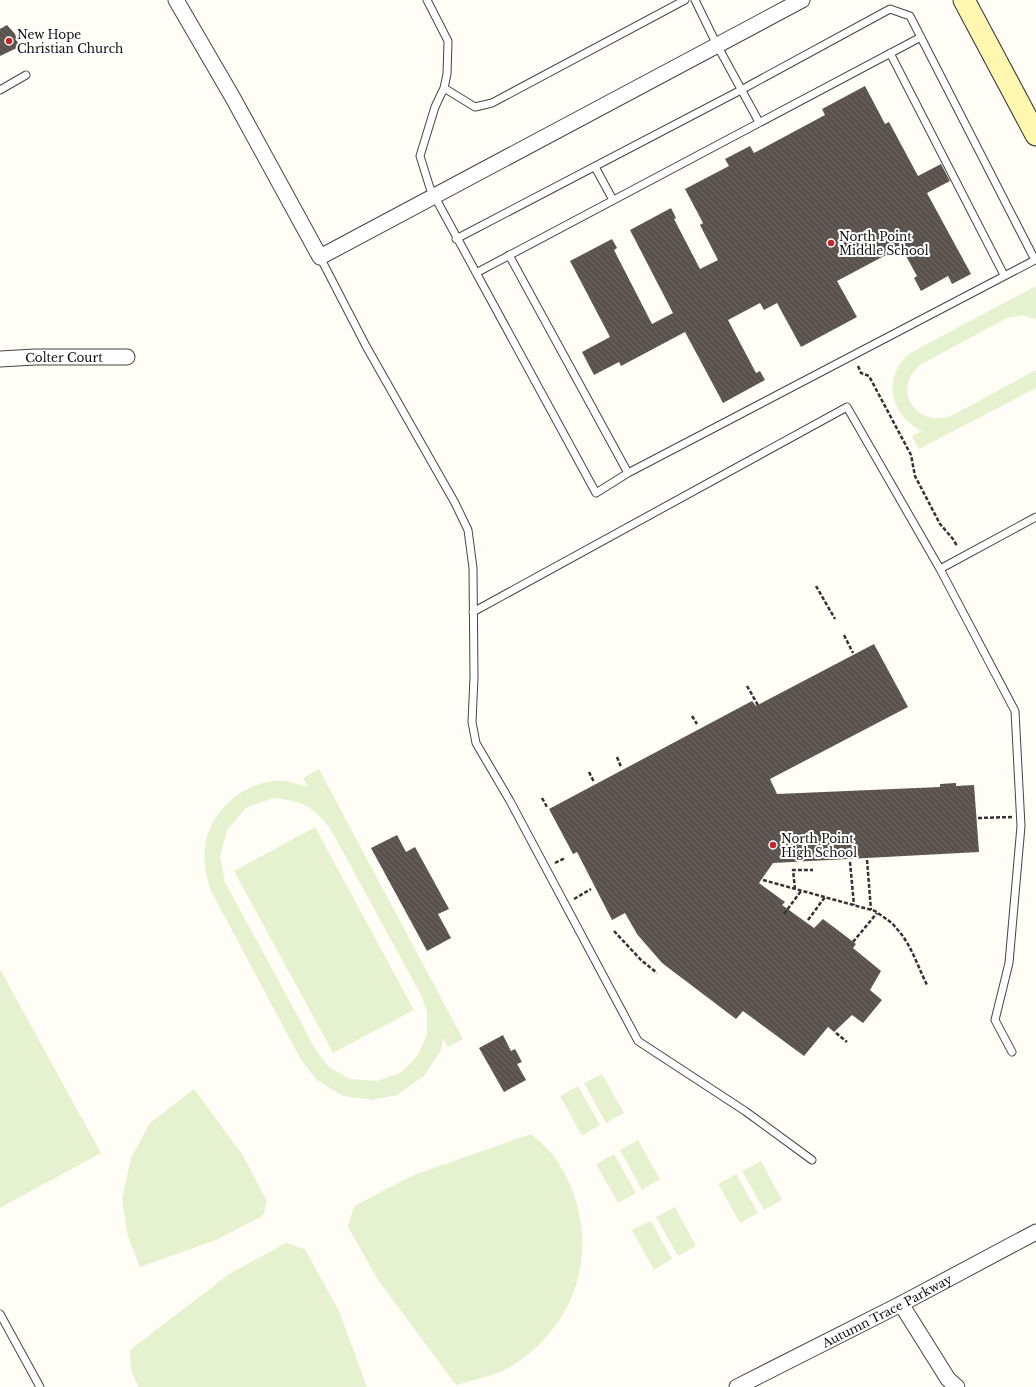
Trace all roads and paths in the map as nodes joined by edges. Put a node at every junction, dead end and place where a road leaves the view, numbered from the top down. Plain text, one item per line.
1 (176, 0) edge
2 (427, 0) edge
3 (685, 0) edge
4 (695, 0) edge
5 (802, 0) edge
6 (964, 0) edge
7 (921, 37) junction
8 (717, 46) junction
9 (890, 53) junction
10 (26, 75) dead end
11 (444, 88) junction
12 (0, 90) edge
13 (741, 90) junction
14 (759, 122) junction
15 (1036, 135) edge
16 (594, 167) junction
17 (434, 197) junction
18 (613, 200) junction
19 (456, 239) junction
20 (509, 255) junction
21 (320, 257) junction
22 (476, 273) junction
23 (1004, 275) junction
24 (127, 357) dead end
25 (0, 359) edge
26 (858, 366) dead end
27 (628, 473) junction
28 (1036, 517) edge
29 (957, 546) dead end
30 (940, 569) junction
31 (816, 586) dead end
32 (473, 612) junction
33 (835, 619) dead end
34 (844, 635) dead end
35 (853, 653) dead end
36 (747, 686) dead end
37 (759, 707) dead end
38 (692, 716) dead end
39 (697, 724) dead end
40 (617, 757) dead end
41 (621, 767) dead end
42 (589, 772) dead end
43 (594, 782) dead end
44 (542, 798) dead end
45 (547, 807) dead end
46 (1015, 817) dead end
47 (978, 818) dead end
48 (565, 858) dead end
49 (867, 860) dead end
50 (850, 862) dead end
51 (555, 863) dead end
52 (812, 870) dead end
53 (763, 880) dead end
54 (591, 889) dead end
55 (795, 889) junction
56 (801, 891) junction
57 (825, 897) junction
58 (574, 899) dead end
59 (854, 905) junction
60 (871, 910) junction
61 (877, 913) junction
62 (784, 914) dead end
63 (808, 920) dead end
64 (614, 931) dead end
65 (853, 942) dead end
66 (657, 973) dead end
67 (927, 985) dead end
68 (836, 1033) dead end
69 (847, 1042) dead end
70 (1012, 1052) dead end
71 (812, 1160) dead end
72 (1036, 1232) edge
73 (900, 1304) junction
74 (0, 1314) edge
75 (743, 1386) edge
76 (40, 1387) edge
77 (956, 1387) edge

1 - 21 street
2 - 11 lane
3 - 11 lane
4 - 8 lane
5 - 8 street
6 - 15 street
7 - 9 lane
7 - 13 lane
7 - 23 lane
8 - 13 lane
8 - 17 street
9 - 14 lane
9 - 23 lane
10 - 12 lane
11 - 17 lane
13 - 14 lane
13 - 16 lane
14 - 18 lane
16 - 18 lane
16 - 19 lane
17 - 19 lane
17 - 21 street
18 - 20 lane
19 - 22 lane
20 - 22 lane
20 - 27 lane
21 - 32 lane
22 - 27 lane
23 - 27 lane
24 - 25 street, Colter Court
26 - 29 path
28 - 30 lane
30 - 32 lane
30 - 70 lane
31 - 33 path
32 - 71 lane
34 - 35 path
36 - 37 path
38 - 39 path
40 - 41 path
42 - 43 path
44 - 45 path
46 - 47 path
48 - 51 path
49 - 60 path
50 - 59 path
52 - 55 path
53 - 55 path
54 - 58 path
55 - 56 path
56 - 57 path
56 - 62 path
57 - 59 path
57 - 63 path
59 - 60 path
60 - 61 path
61 - 65 path
61 - 67 path
64 - 66 path
68 - 69 path
72 - 73 street, Autumn Trace Parkway
73 - 75 street, Autumn Trace Parkway
73 - 77 street
74 - 76 lane

